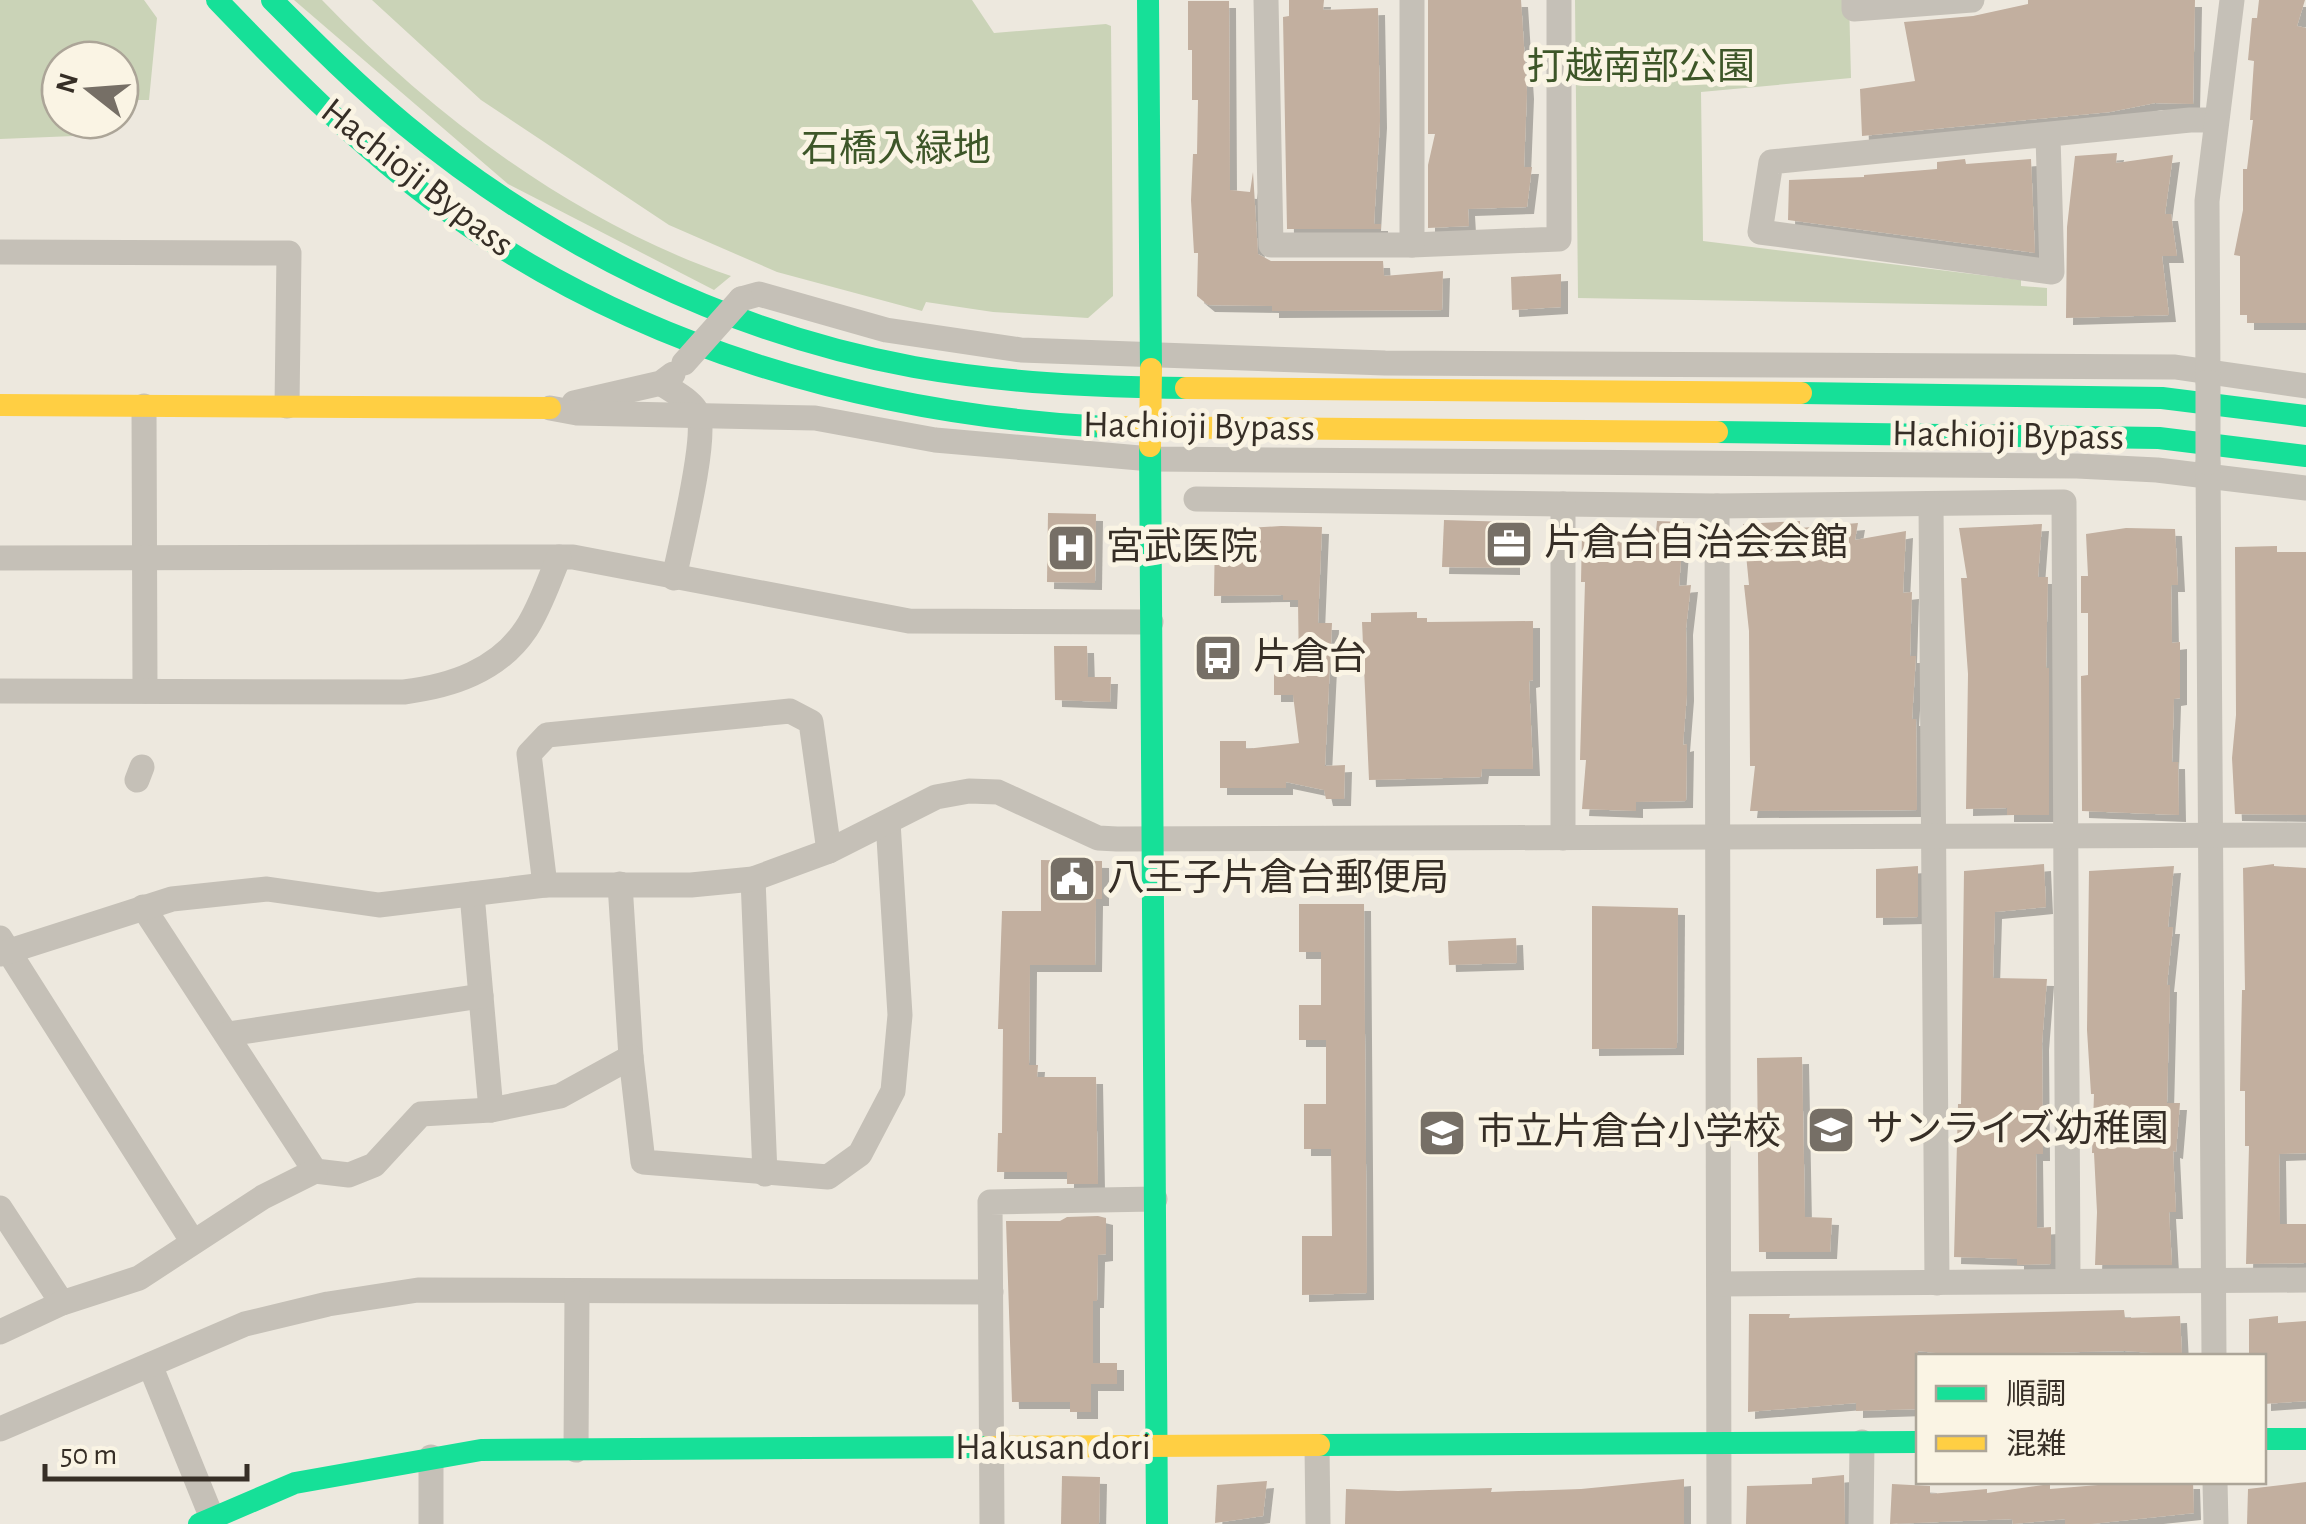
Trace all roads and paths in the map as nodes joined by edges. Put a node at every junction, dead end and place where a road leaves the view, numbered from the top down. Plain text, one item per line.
1 (217, 0) edge
2 (272, 0) edge
3 (1148, 0) edge
4 (1266, 0) edge
5 (1412, 0) edge
6 (1559, 0) edge
7 (1854, 0) edge
8 (1972, 0) edge
9 (2232, 0) edge
10 (2215, 120) junction
11 (2048, 136) junction
12 (1412, 245) junction
13 (0, 252) edge
14 (1151, 361) junction
15 (2208, 376) junction
16 (661, 384) junction
17 (2306, 386) edge
18 (0, 405) edge
19 (144, 406) junction
20 (288, 406) junction
21 (550, 408) junction
22 (700, 416) junction
23 (2306, 416) edge
24 (1150, 452) junction
25 (2306, 456) edge
26 (1386, 462) junction
27 (2208, 470) junction
28 (2306, 488) edge
29 (1196, 499) dead end
30 (1385, 501) junction
31 (1563, 504) junction
32 (1931, 504) junction
33 (1717, 506) junction
34 (144, 557) junction
35 (559, 557) junction
36 (0, 558) edge
37 (674, 578) junction
38 (1151, 622) junction
39 (0, 691) edge
40 (144, 692) junction
41 (888, 822) junction
42 (2211, 834) junction
43 (2066, 835) junction
44 (2306, 835) edge
45 (1933, 836) junction
46 (1718, 837) junction
47 (1563, 838) junction
48 (1153, 840) junction
49 (828, 850) junction
50 (753, 879) junction
51 (544, 884) junction
52 (620, 884) junction
53 (472, 894) junction
54 (143, 907) junction
55 (2, 947) edge
56 (481, 996) junction
57 (228, 1034) junction
58 (631, 1058) junction
59 (492, 1110) junction
60 (314, 1171) junction
61 (765, 1174) junction
62 (1155, 1199) junction
63 (0, 1208) edge
64 (193, 1242) junction
65 (2214, 1280) junction
66 (2306, 1280) edge
67 (1937, 1282) junction
68 (2068, 1282) junction
69 (1719, 1284) junction
70 (577, 1292) junction
71 (990, 1292) junction
72 (62, 1303) junction
73 (0, 1332) edge
74 (2214, 1354) edge
75 (150, 1364) junction
76 (0, 1429) edge
77 (2306, 1438) edge
78 (2266, 1439) edge
79 (1862, 1442) junction
80 (1916, 1442) edge
81 (1719, 1443) junction
82 (1316, 1447) junction
83 (992, 1448) junction
84 (1156, 1448) junction
85 (576, 1450) junction
86 (431, 1456) junction
87 (2216, 1484) edge
88 (205, 1521) edge
89 (432, 1524) edge
90 (992, 1524) edge
91 (1157, 1524) edge
92 (1318, 1524) edge
93 (1720, 1524) edge
94 (1861, 1524) edge
95 (2216, 1524) edge

1 - 25 main road, Hachioji Bypass
2 - 23 main road, Hachioji Bypass
3 - 14 main road
4 - 12 street
5 - 12 street
6 - 12 street
7 - 8 street
9 - 10 street
10 - 11 street
10 - 15 street
11 - 11 street
13 - 20 street
14 - 15 street
14 - 16 street, bridge
14 - 24 main road, bridge
15 - 17 street
15 - 27 street, bridge
16 - 21 street
16 - 22 street
18 - 19 main road
19 - 20 main road
19 - 34 street
20 - 21 main road
21 - 22 street
22 - 24 street
22 - 37 street
24 - 26 street
24 - 38 main road
26 - 27 street
26 - 30 street
27 - 28 street
27 - 42 street
29 - 30 street
30 - 31 street
31 - 33 street
31 - 47 street
32 - 33 street
32 - 43 street
32 - 45 street
33 - 46 street
34 - 35 street
34 - 36 street
34 - 40 street
35 - 37 street
35 - 40 street
37 - 38 street
38 - 48 main road
39 - 40 street
41 - 48 street
41 - 49 street
41 - 61 street
42 - 43 street
42 - 44 street
42 - 65 street
43 - 45 street
43 - 68 street
45 - 46 street
45 - 67 street
46 - 47 street
46 - 69 street
47 - 48 street
48 - 62 main road
49 - 50 street
49 - 51 street
50 - 52 street
50 - 61 street
51 - 52 street
51 - 53 street
52 - 58 street
53 - 54 street
53 - 56 street
54 - 55 street
54 - 57 street
55 - 64 street
56 - 57 street
56 - 59 street
57 - 60 street
58 - 59 street
58 - 61 street
59 - 60 street
60 - 64 street
62 - 71 street
62 - 84 main road
63 - 72 street
64 - 72 street
65 - 66 street
65 - 68 street
65 - 74 street
67 - 68 street
67 - 69 street
69 - 81 street
70 - 71 street
70 - 75 street
70 - 85 street
71 - 83 street
72 - 73 street
75 - 76 street
75 - 88 street
77 - 78 main road
79 - 80 main road, Hakusan dori
79 - 81 main road, Hakusan dori
79 - 94 street
81 - 82 main road, Hakusan dori
81 - 93 street
82 - 84 main road, Hakusan dori
82 - 92 street
83 - 84 main road, Hakusan dori
83 - 85 main road, Hakusan dori
83 - 90 street
84 - 91 main road
85 - 86 main road, Hakusan dori
86 - 88 main road, Hakusan dori
86 - 89 street
87 - 95 street

